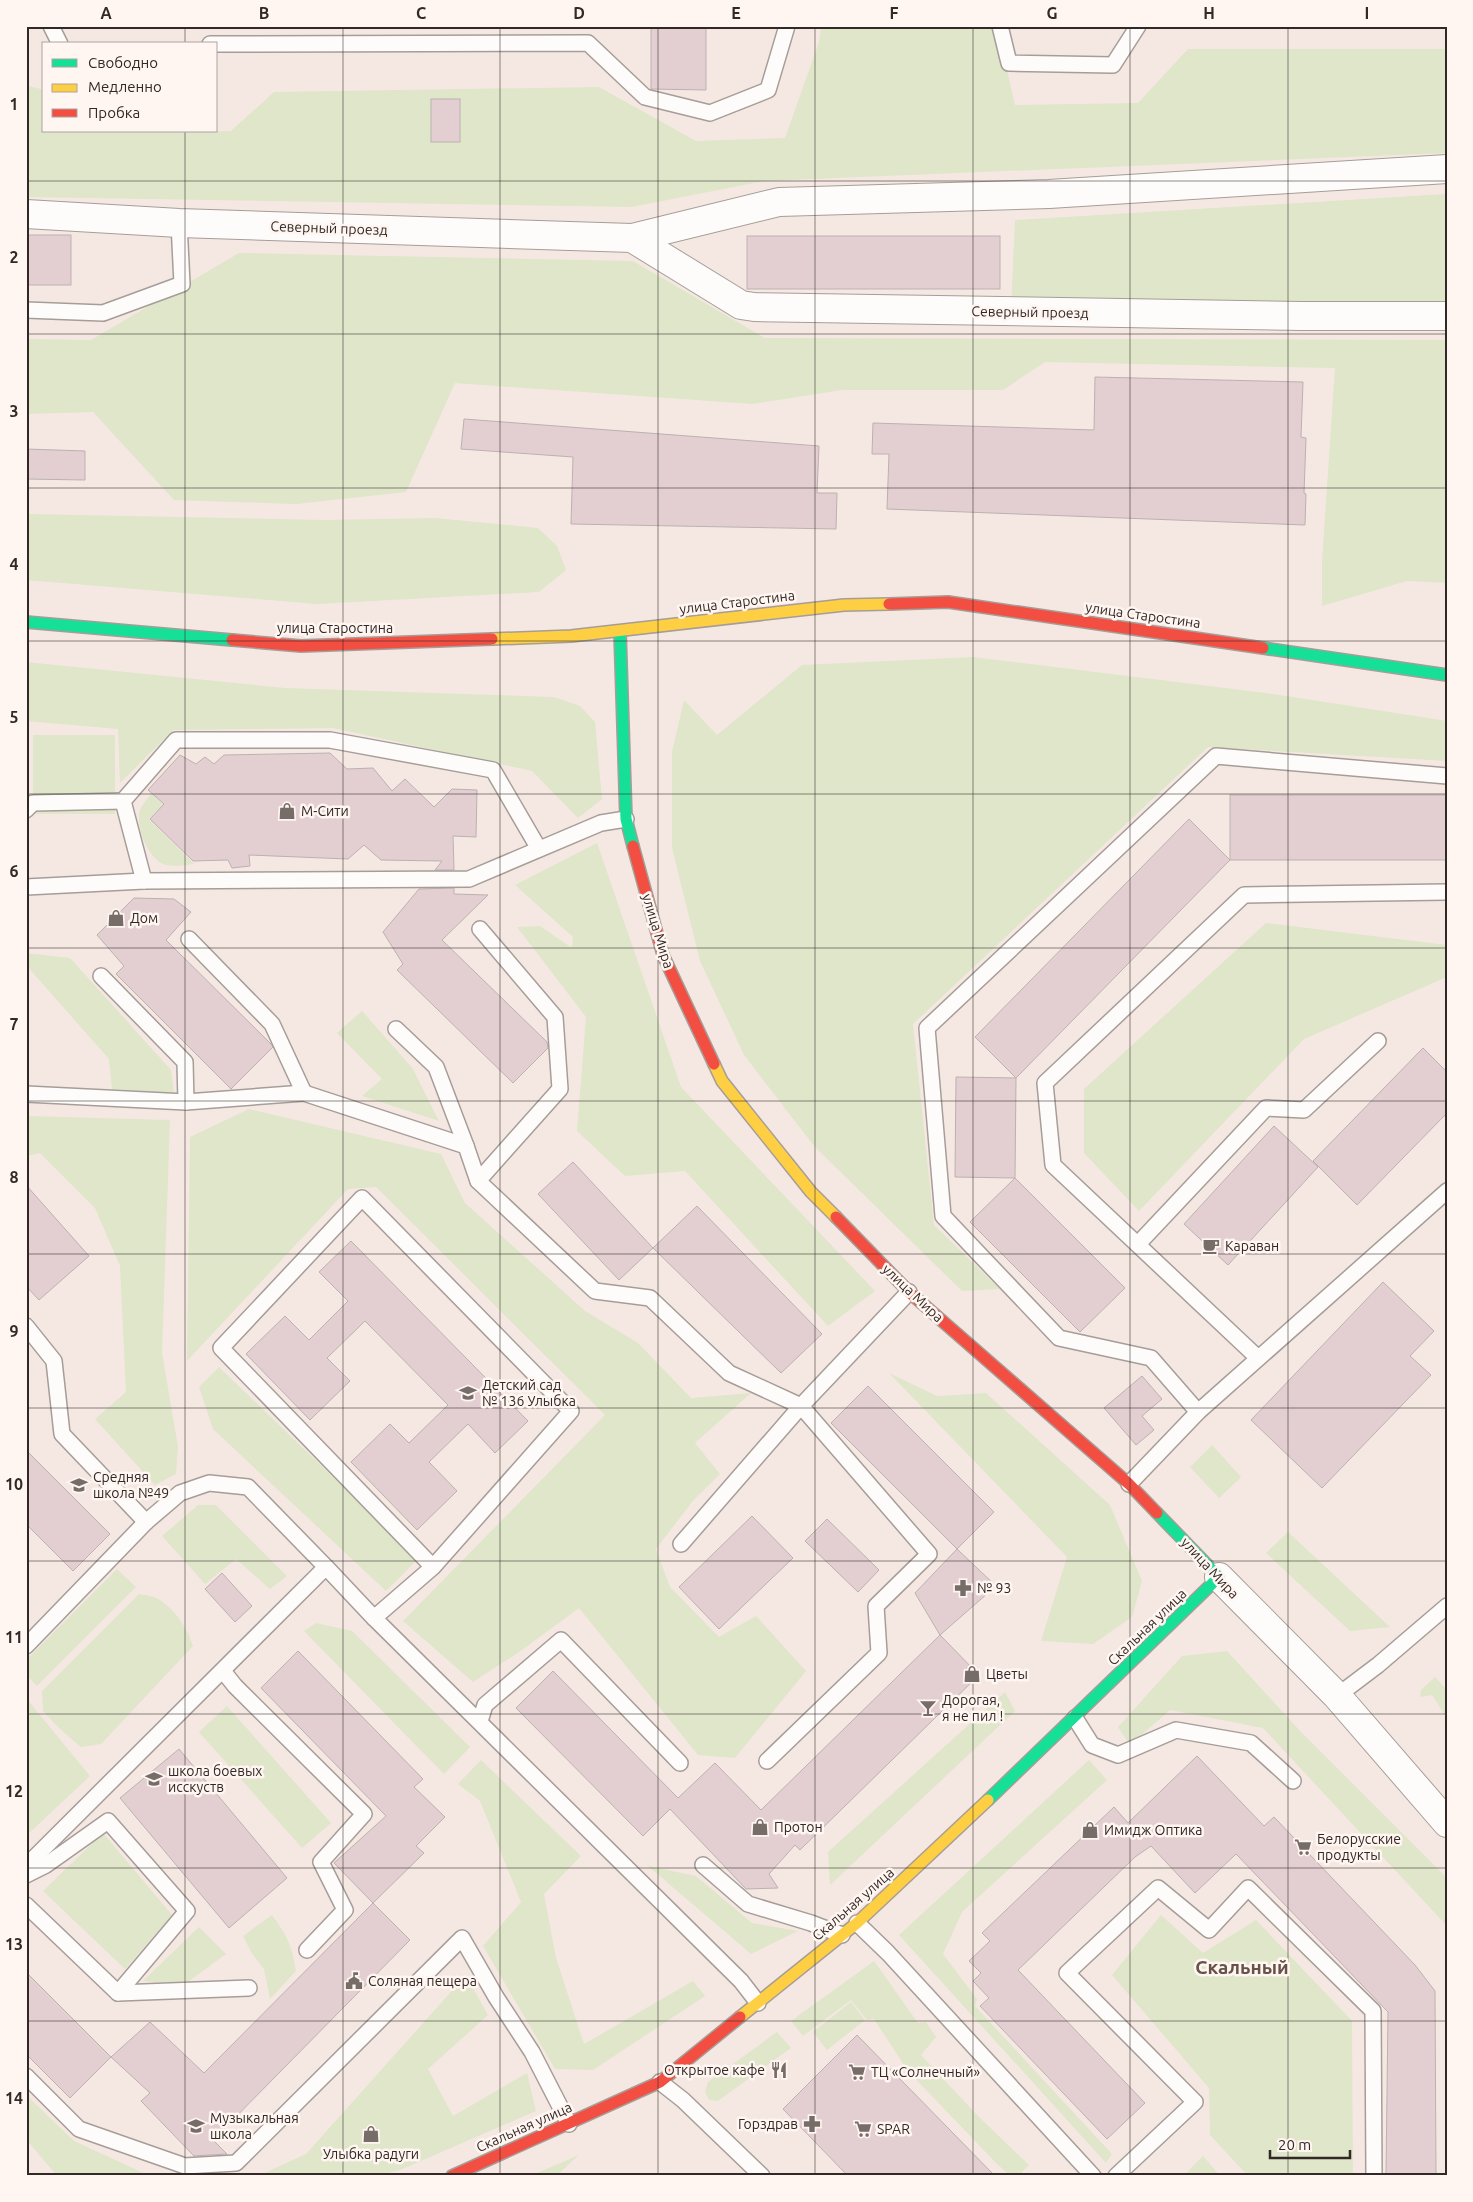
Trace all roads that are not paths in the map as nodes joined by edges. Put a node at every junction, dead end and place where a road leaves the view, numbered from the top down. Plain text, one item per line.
1 (50, 26) edge
2 (787, 26) edge
3 (1000, 26) edge
4 (1138, 26) edge
5 (59, 42) edge
6 (218, 44) edge
7 (1447, 169) edge
8 (26, 214) edge
9 (179, 222) junction
10 (632, 238) junction
11 (26, 310) edge
12 (1447, 316) edge
13 (26, 622) edge
14 (620, 632) junction
15 (1447, 675) edge
16 (1447, 776) edge
17 (123, 801) junction
18 (26, 810) edge
19 (626, 819) junction
20 (539, 849) junction
21 (144, 880) junction
22 (26, 887) edge
23 (1447, 892) edge
24 (480, 929) dead end
25 (189, 939) dead end
26 (101, 976) dead end
27 (396, 1029) dead end
28 (1378, 1041) dead end
29 (304, 1093) junction
30 (26, 1094) edge
31 (186, 1102) junction
32 (466, 1146) junction
33 (478, 1180) junction
34 (1447, 1191) edge
35 (1138, 1244) junction
36 (909, 1292) junction
37 (26, 1326) edge
38 (1258, 1358) junction
39 (801, 1406) junction
40 (1198, 1412) junction
41 (1129, 1484) junction
42 (146, 1522) junction
43 (681, 1544) dead end
44 (326, 1567) junction
45 (433, 1567) junction
46 (1219, 1578) junction
47 (1445, 1610) edge
48 (374, 1618) junction
49 (26, 1646) edge
50 (223, 1671) junction
51 (1338, 1696) junction
52 (1075, 1718) junction
53 (480, 1722) junction
54 (767, 1761) dead end
55 (680, 1763) dead end
56 (1293, 1781) dead end
57 (1447, 1823) edge
58 (703, 1865) dead end
59 (26, 1866) edge
60 (26, 1875) edge
61 (26, 1905) edge
62 (857, 1923) junction
63 (842, 1935) junction
64 (307, 1950) dead end
65 (250, 1988) dead end
66 (118, 1993) junction
67 (758, 2003) junction
68 (26, 2076) edge
69 (660, 2082) junction
70 (569, 2124) junction
71 (452, 2176) edge
72 (762, 2176) edge
73 (1093, 2176) edge
74 (1116, 2176) edge
75 (1374, 2176) edge

1 - 5 lane
2 - 6 lane
3 - 4 lane
7 - 10 street, Северный проезд
8 - 9 street, Северный проезд
9 - 10 street, Северный проезд
9 - 11 lane
10 - 12 street, Северный проезд
13 - 14 street, улица Старостина
14 - 15 street, улица Старостина
14 - 19 street, улица Мира
16 - 40 lane
17 - 18 lane
17 - 20 lane
17 - 21 lane
19 - 20 lane
19 - 36 street, улица Мира
20 - 21 lane
21 - 22 lane
23 - 35 lane
24 - 33 lane
25 - 29 lane
26 - 31 lane
27 - 32 lane
28 - 35 lane
29 - 31 lane
29 - 32 lane
30 - 31 lane
32 - 33 lane
33 - 39 lane
34 - 38 lane
35 - 38 lane
36 - 39 lane
36 - 41 street, улица Мира
37 - 42 lane
38 - 40 lane
39 - 43 lane
39 - 54 lane
40 - 41 lane
41 - 46 street, улица Мира
42 - 44 lane
42 - 49 lane
44 - 48 lane
44 - 50 lane
45 - 45 lane
45 - 48 lane
46 - 51 street, улица Мира
46 - 52 street, Скальная улица
47 - 51 lane
48 - 53 lane
50 - 59 lane
50 - 64 lane
51 - 57 street, улица Мира
52 - 56 lane
52 - 62 street, Скальная улица
53 - 55 lane
53 - 67 lane
58 - 63 lane
60 - 66 lane
61 - 66 lane
62 - 63 street, Скальная улица
62 - 73 lane
63 - 67 street, Скальная улица
65 - 66 lane
67 - 69 street, Скальная улица
68 - 70 lane
69 - 70 street, Скальная улица
69 - 72 lane
70 - 71 street, Скальная улица
74 - 75 lane

